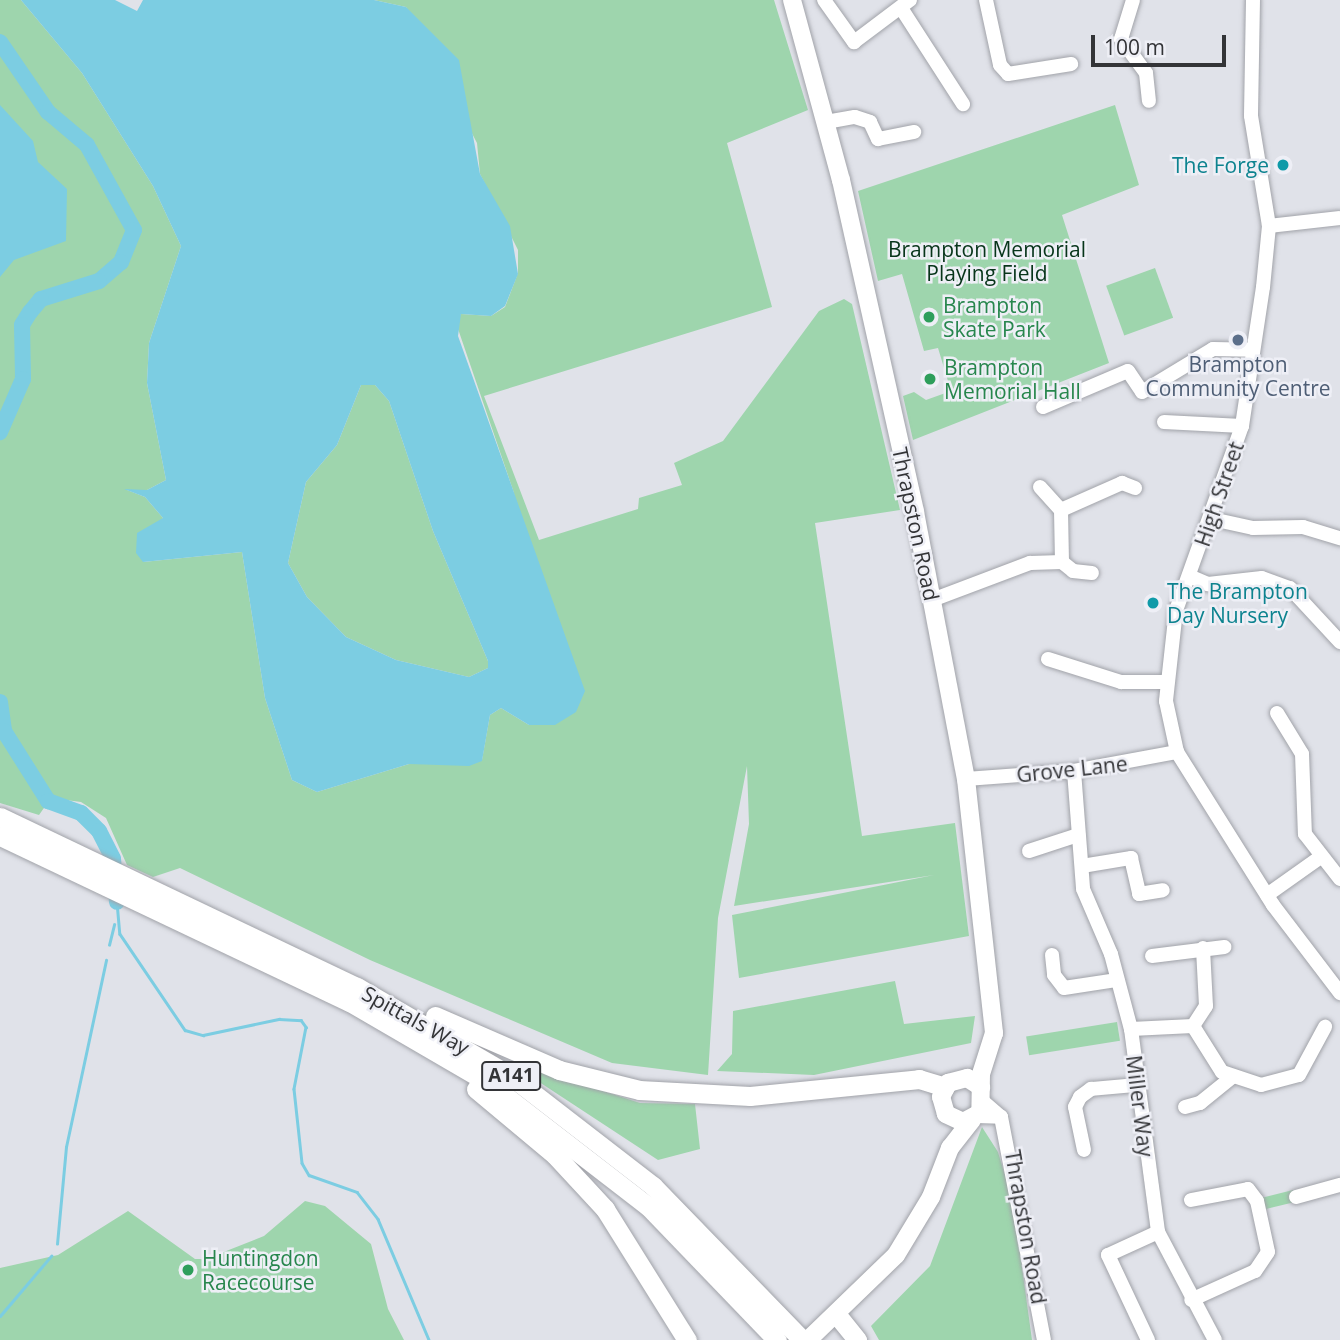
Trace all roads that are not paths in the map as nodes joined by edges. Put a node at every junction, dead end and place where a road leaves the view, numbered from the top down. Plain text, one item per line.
1 (824, 0) edge
2 (986, 0) edge
3 (1133, 0) edge
4 (1253, 0) edge
5 (793, 1) edge
6 (907, 6) edge
7 (1071, 64) dead end
8 (1149, 101) dead end
9 (962, 104) dead end
10 (826, 122) junction
11 (914, 132) dead end
12 (1340, 218) edge
13 (1269, 226) junction
14 (1252, 350) junction
15 (1043, 407) dead end
16 (1164, 422) dead end
17 (1242, 426) junction
18 (1040, 487) dead end
19 (1135, 488) dead end
20 (1061, 510) junction
21 (1212, 519) junction
22 (1340, 538) edge
23 (1062, 562) junction
24 (1092, 573) dead end
25 (1189, 576) junction
26 (932, 600) junction
27 (1340, 642) edge
28 (1048, 659) dead end
29 (1166, 682) junction
30 (1277, 713) dead end
31 (1177, 752) junction
32 (1074, 771) junction
33 (965, 779) junction
34 (0, 817) edge
35 (1078, 835) junction
36 (0, 836) edge
37 (1028, 851) dead end
38 (1319, 858) junction
39 (1082, 866) junction
40 (85, 867) junction
41 (1340, 879) edge
42 (1163, 890) dead end
43 (1267, 895) junction
44 (160, 903) junction
45 (1224, 947) dead end
46 (1203, 948) junction
47 (1052, 955) dead end
48 (1152, 956) dead end
49 (317, 968) junction
50 (1117, 981) junction
51 (1340, 993) edge
52 (350, 1002) junction
53 (1193, 1026) junction
54 (1325, 1027) dead end
55 (1131, 1029) junction
56 (988, 1052) junction
57 (1231, 1078) junction
58 (952, 1082) junction
59 (1136, 1085) junction
60 (978, 1106) junction
61 (1185, 1107) dead end
62 (946, 1114) junction
63 (950, 1148) junction
64 (1084, 1150) dead end
65 (1340, 1185) edge
66 (1296, 1197) dead end
67 (1191, 1200) dead end
68 (1158, 1231) junction
69 (1191, 1300) junction
70 (837, 1315) junction
71 (810, 1337) edge
72 (687, 1340) edge
73 (777, 1340) edge
74 (857, 1340) edge
75 (1044, 1340) edge
76 (1148, 1340) edge
77 (1215, 1340) edge

1 - 6 street
2 - 7 street
3 - 8 street
4 - 13 street, High Street
5 - 10 main road, Thrapston Road
6 - 9 street
10 - 11 street
10 - 26 main road, Thrapston Road
12 - 13 street
13 - 14 street, High Street
14 - 15 street
14 - 17 street, High Street
16 - 17 street
17 - 21 street, High Street
18 - 20 street
19 - 20 street
20 - 23 street
21 - 22 street
21 - 25 street, High Street
23 - 24 street
23 - 26 street
25 - 27 street
25 - 29 street, High Street
26 - 33 main road, Thrapston Road
28 - 29 street
29 - 31 street, High Street
30 - 38 street
31 - 32 street, Grove Lane
31 - 43 street, High Street
32 - 33 street, Grove Lane
32 - 35 street, Miller Way
33 - 56 main road, Thrapston Road
34 - 40 highway, Spittals Way / A141
35 - 37 street
35 - 39 street, Miller Way
36 - 40 highway, Spittals Way / A141
38 - 41 street
38 - 43 street
39 - 42 street
39 - 50 street, Miller Way
40 - 44 highway, Spittals Way / A141
43 - 51 street, High Street
44 - 49 highway, Spittals Way / A141
44 - 52 highway, Spittals Way / A141
45 - 46 street
46 - 48 street
46 - 53 street
47 - 50 street
49 - 58 highway
49 - 71 highway, Spittals Way / A141
50 - 55 street, Miller Way
52 - 72 highway
52 - 73 highway, Spittals Way / A141
53 - 55 street
53 - 57 street
54 - 57 street
55 - 59 street, Miller Way
56 - 58 main road
56 - 60 main road, Thrapston Road
57 - 61 street
58 - 60 main road
58 - 62 main road
59 - 64 street
59 - 68 street, Miller Way
60 - 62 main road
60 - 63 main road
60 - 75 street, Thrapston Road
62 - 63 main road
63 - 70 main road
65 - 66 street
67 - 69 street
68 - 69 street, Miller Way
68 - 76 street
69 - 77 street, Miller Way
70 - 71 main road
70 - 74 highway

